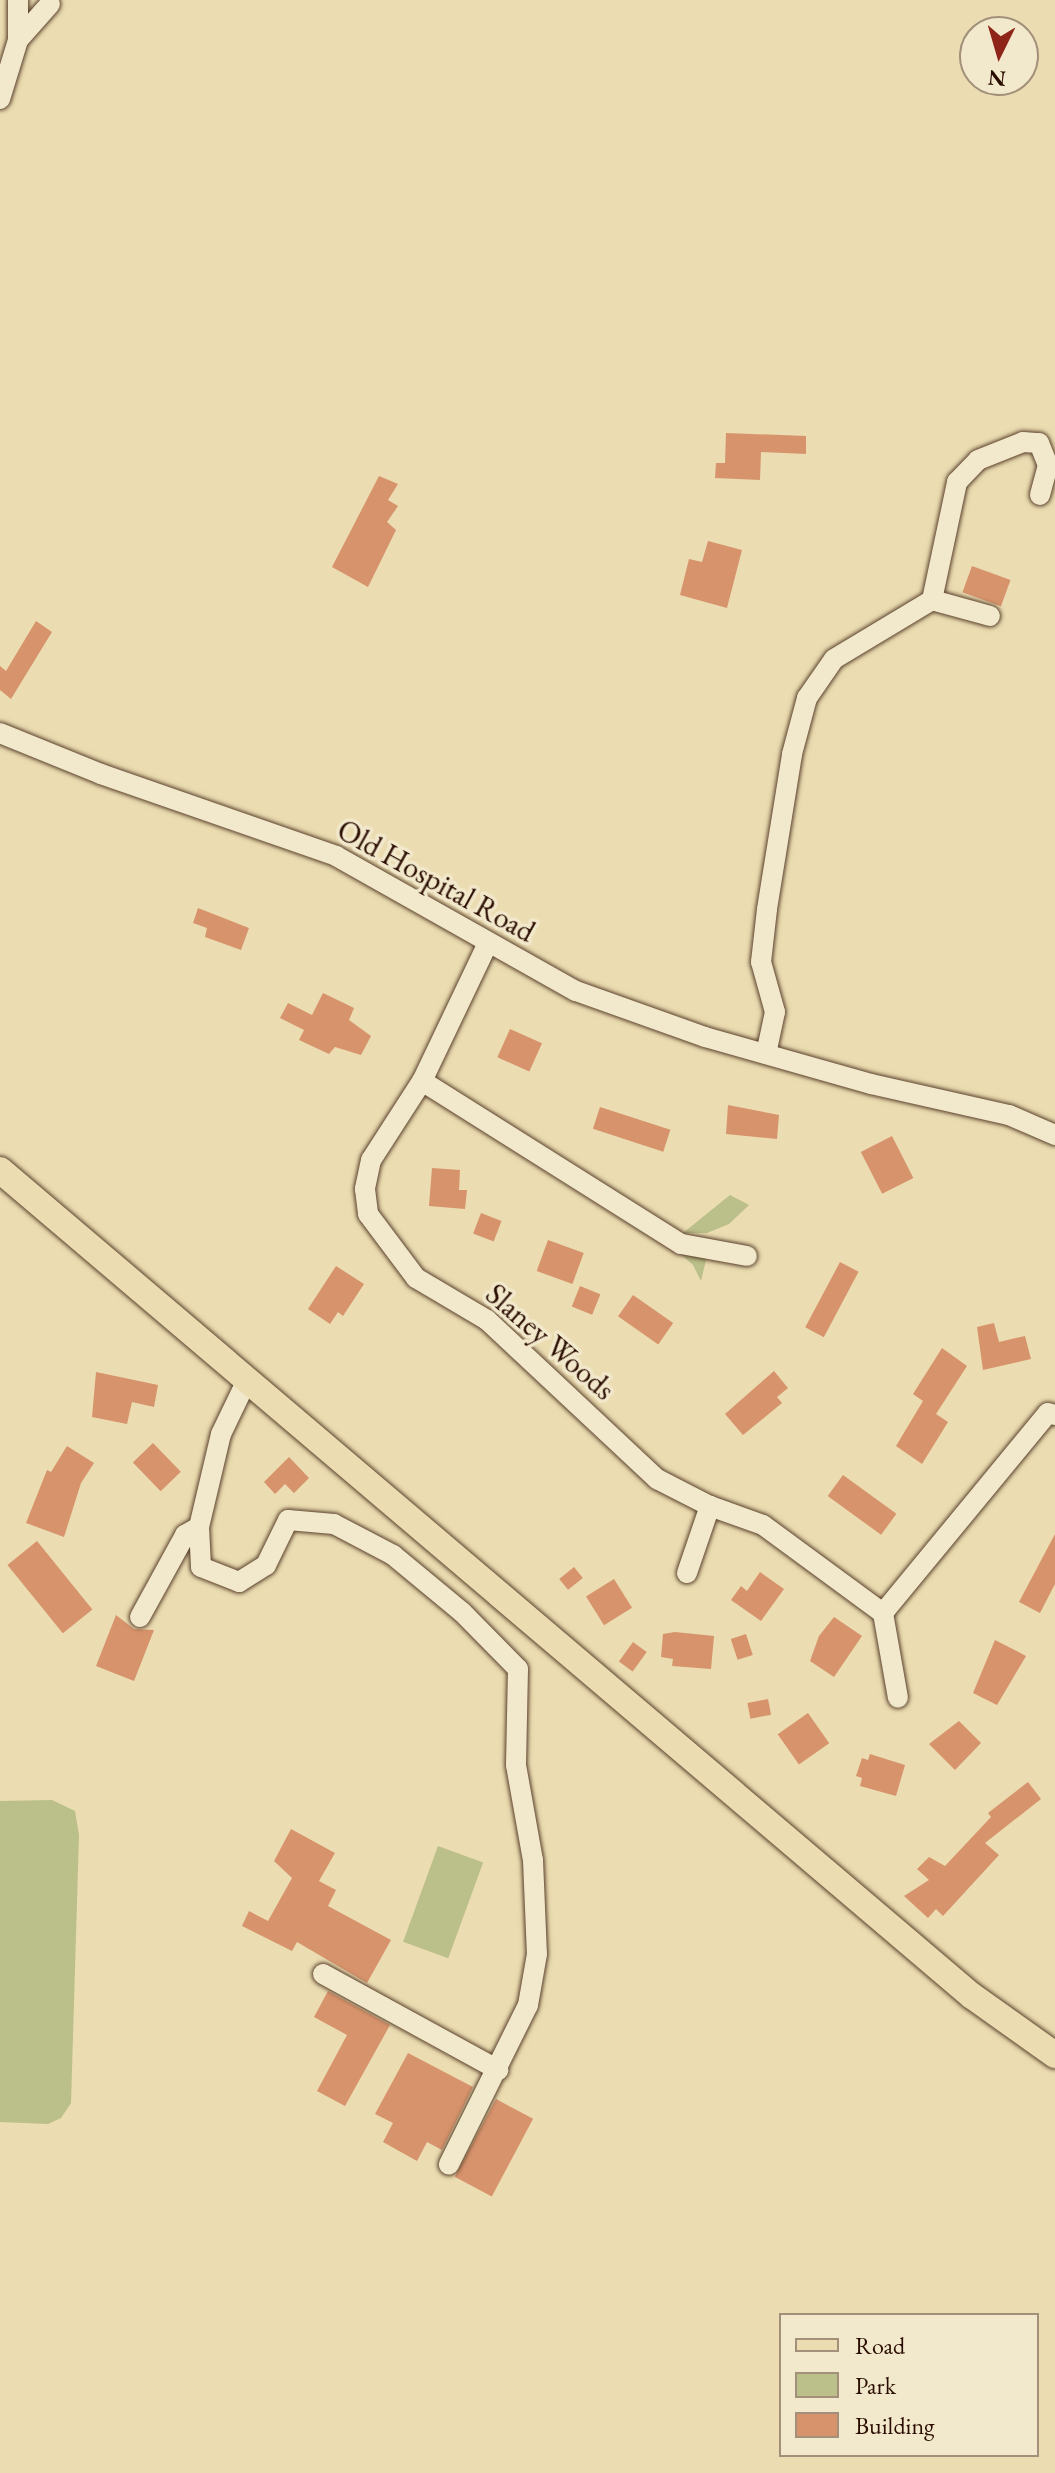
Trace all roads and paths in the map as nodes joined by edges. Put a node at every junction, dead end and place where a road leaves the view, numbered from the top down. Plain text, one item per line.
1 (18, 0) edge
2 (48, 1) edge
3 (18, 40) junction
4 (0, 99) edge
5 (1040, 495) dead end
6 (932, 600) junction
7 (990, 616) dead end
8 (0, 733) edge
9 (487, 945) junction
10 (766, 1054) junction
11 (422, 1081) junction
12 (1055, 1135) edge
13 (0, 1170) edge
14 (747, 1256) dead end
15 (247, 1380) junction
16 (1055, 1415) edge
17 (710, 1506) junction
18 (199, 1527) junction
19 (687, 1573) dead end
20 (883, 1613) junction
21 (140, 1617) dead end
22 (898, 1698) dead end
23 (323, 1974) dead end
24 (1055, 2055) edge
25 (498, 2070) junction
26 (449, 2164) dead end

1 - 3 street
2 - 3 street
3 - 4 street
5 - 6 street
6 - 7 street
6 - 10 street
8 - 9 street, Old Hospital Road
9 - 10 street, Old Hospital Road
9 - 11 street, Slaney Woods
10 - 12 street, Old Hospital Road
11 - 14 street
11 - 17 street, Slaney Woods
13 - 15 main road
15 - 18 street
15 - 24 main road
16 - 20 street
17 - 19 street
17 - 20 street, Slaney Woods
18 - 21 street
18 - 25 street
20 - 22 street
23 - 25 street
25 - 26 street

